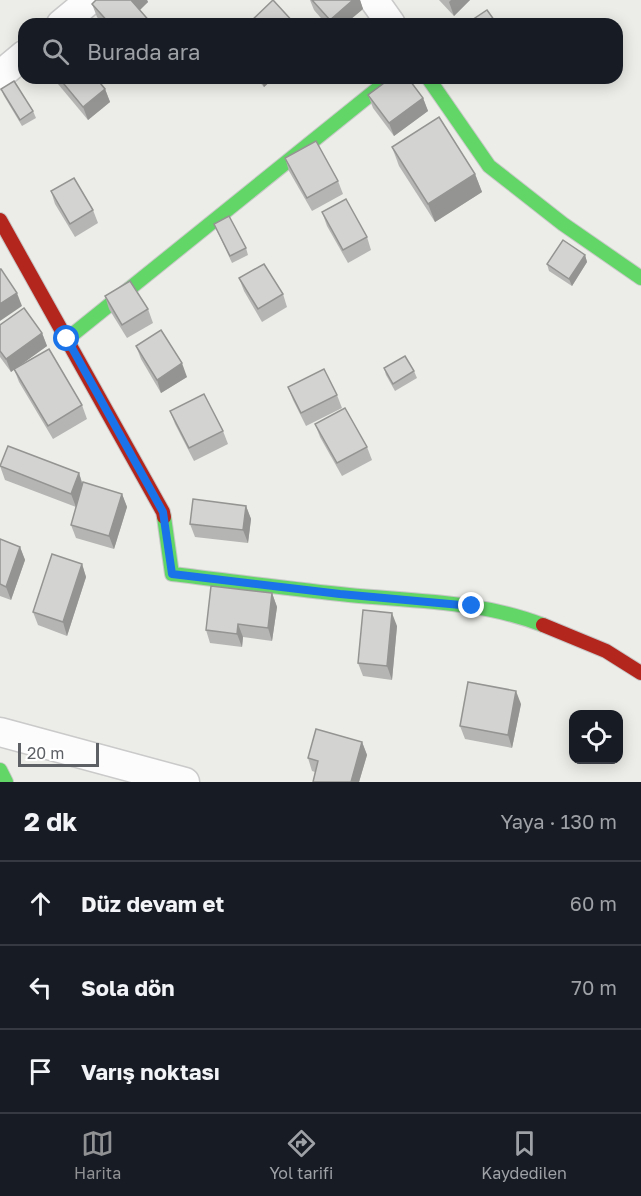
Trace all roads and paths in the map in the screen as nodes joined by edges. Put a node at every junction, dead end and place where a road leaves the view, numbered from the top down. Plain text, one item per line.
1 (90, 0) edge
2 (374, 0) edge
3 (68, 18) edge
4 (387, 18) edge
5 (18, 60) edge
6 (0, 75) edge
7 (384, 84) edge
8 (432, 84) edge
9 (0, 220) edge
10 (641, 278) edge
11 (67, 339) junction
12 (641, 674) edge
13 (0, 732) edge
14 (0, 770) edge
15 (6, 782) edge
16 (185, 782) edge

1 - 3 street
2 - 4 street
5 - 6 street
7 - 11 street
8 - 10 street
9 - 11 street
11 - 12 street
13 - 16 street
14 - 15 street

